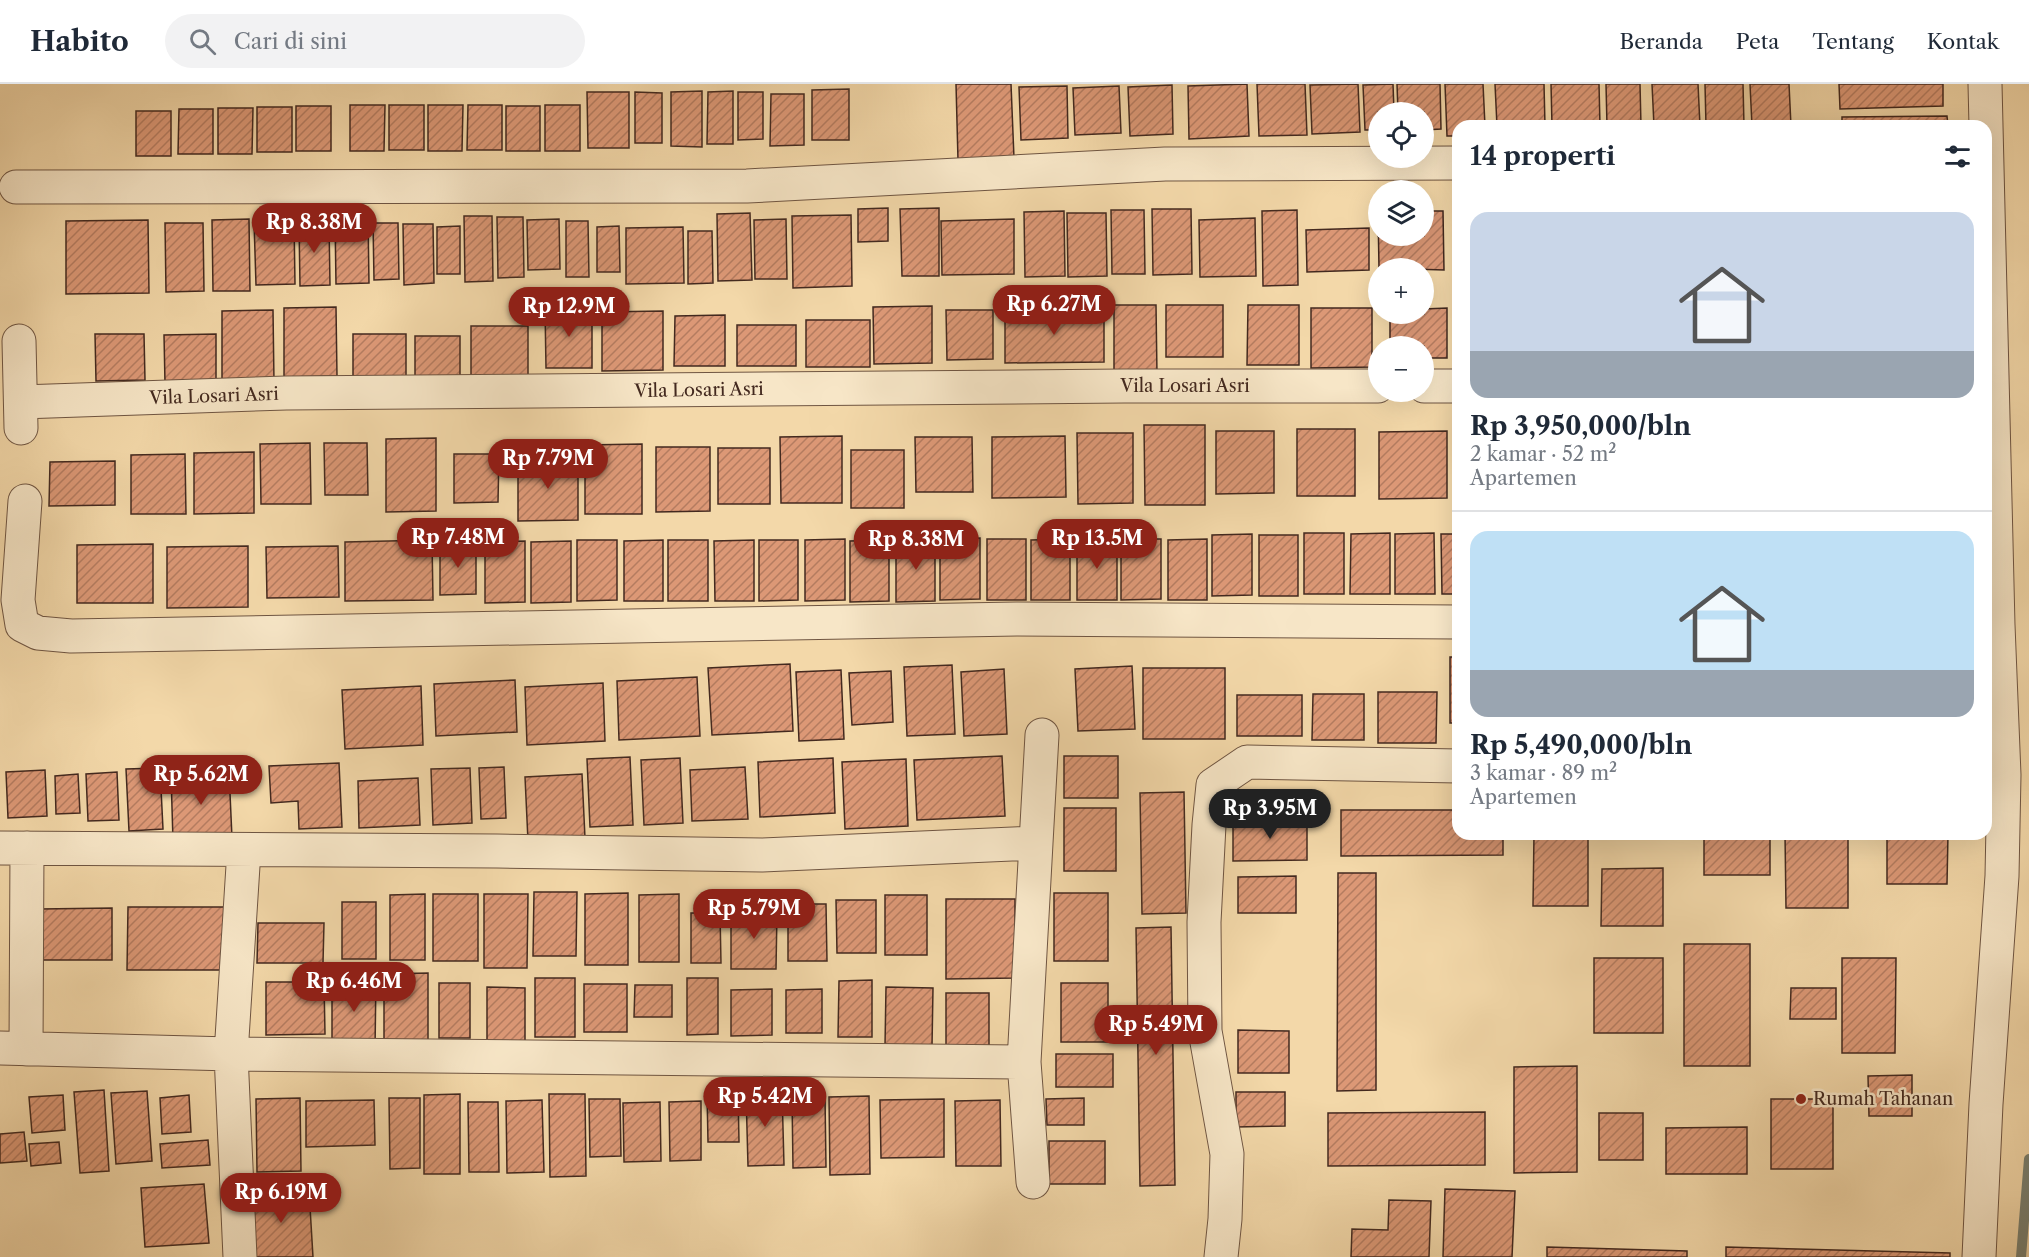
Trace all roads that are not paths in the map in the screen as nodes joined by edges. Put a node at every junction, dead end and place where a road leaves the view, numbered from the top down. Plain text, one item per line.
1 (1985, 84) edge
2 (1986, 120) edge
3 (1452, 163) edge
4 (16, 187) dead end
5 (20, 341) dead end
6 (1368, 386) edge
7 (1434, 386) edge
8 (1452, 386) edge
9 (25, 501) dead end
10 (1452, 622) edge
11 (1992, 625) edge
12 (1042, 735) dead end
13 (1452, 766) edge
14 (1995, 775) edge
15 (1036, 843) junction
16 (14, 848) edge
17 (244, 850) junction
18 (13, 1049) edge
19 (231, 1054) junction
20 (1024, 1062) junction
21 (1033, 1182) dead end
22 (240, 1257) edge
23 (1221, 1257) edge
24 (1979, 1257) edge

1 - 2 street
3 - 4 street
5 - 6 street, Vila Losari Asri
7 - 8 street
9 - 10 street
11 - 14 street
12 - 15 street
13 - 23 street
14 - 24 street
15 - 17 street
15 - 20 street
16 - 17 street
16 - 18 street
17 - 19 street
18 - 19 street
19 - 20 street
19 - 22 street
20 - 21 street

